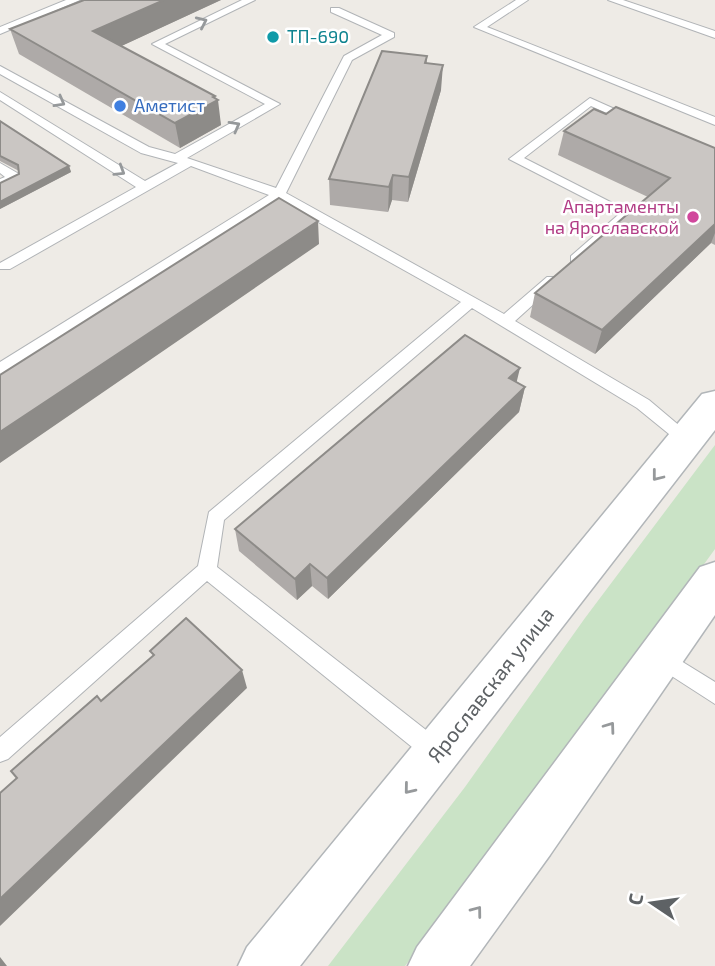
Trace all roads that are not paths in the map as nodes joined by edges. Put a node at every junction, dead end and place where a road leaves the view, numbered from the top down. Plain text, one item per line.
1 (75, 0) edge
2 (250, 0) edge
3 (523, 0) edge
4 (613, 0) edge
5 (335, 10) dead end
6 (0, 31) edge
7 (715, 35) edge
8 (0, 69) edge
9 (0, 95) edge
10 (715, 121) edge
11 (640, 122) edge
12 (182, 161) junction
13 (0, 167) edge
14 (0, 184) edge
15 (145, 187) junction
16 (279, 194) junction
17 (5, 266) dead end
18 (471, 301) junction
19 (504, 322) junction
20 (0, 370) edge
21 (715, 404) edge
22 (686, 438) junction
23 (207, 570) junction
24 (715, 580) edge
25 (660, 657) junction
26 (715, 694) edge
27 (0, 751) edge
28 (437, 754) junction
29 (266, 966) edge
30 (436, 966) edge

1 - 6 lane
12 -> 2 lane
3 - 10 lane
4 - 7 lane
5 - 16 lane
8 -> 12 lane
9 -> 15 lane
11 - 19 lane
12 - 15 lane
12 - 16 lane
13 - 14 lane
15 - 17 lane
16 - 18 lane
16 - 20 lane
18 - 19 lane
18 - 23 lane
19 - 22 lane
21 - 22 main road, Ярославская улица
22 -> 28 main road, Ярославская улица
23 - 27 lane
23 - 28 lane
24 - 25 main road
25 - 26 lane
30 -> 25 main road
28 -> 29 main road, Ярославская улица

